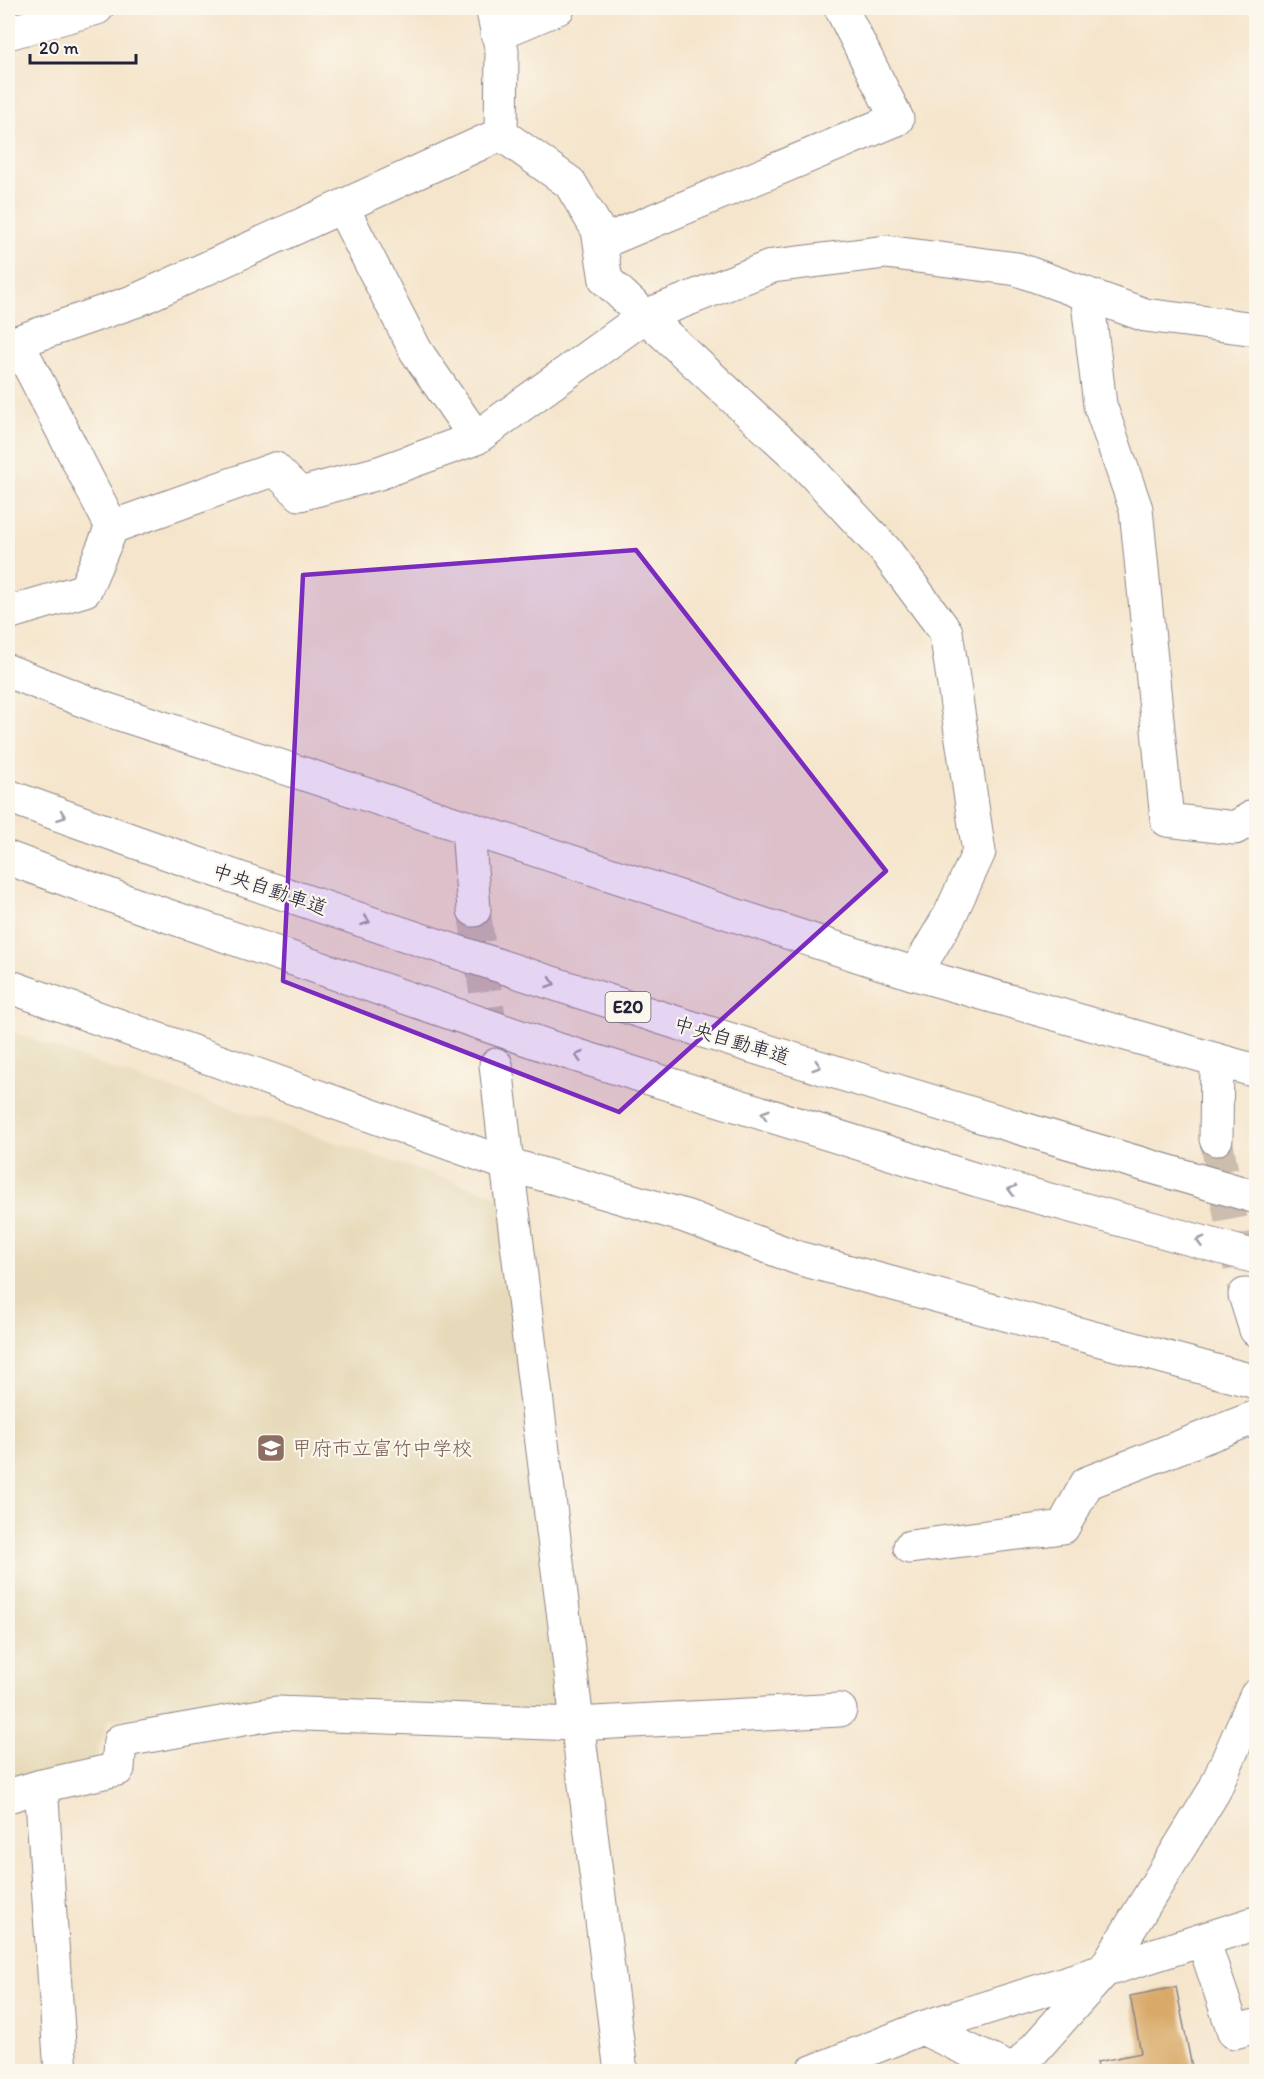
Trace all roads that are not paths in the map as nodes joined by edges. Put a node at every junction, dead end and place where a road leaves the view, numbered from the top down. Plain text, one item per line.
1 (97, 8) edge
2 (558, 8) edge
3 (841, 8) edge
4 (494, 21) edge
5 (8, 33) edge
6 (501, 134) junction
7 (342, 207) junction
8 (600, 243) junction
9 (1087, 294) junction
10 (645, 316) junction
11 (1257, 328) edge
12 (12, 344) edge
13 (476, 438) junction
14 (112, 527) junction
15 (8, 613) edge
16 (8, 671) edge
17 (8, 796) edge
18 (1257, 815) edge
19 (468, 827) junction
20 (8, 858) edge
21 (474, 910) tunnel mouth
22 (915, 974) junction
23 (8, 986) edge
24 (1217, 1060) junction
25 (496, 1065) tunnel mouth
26 (1257, 1071) edge
27 (1216, 1139) tunnel mouth
28 (507, 1164) junction
29 (1257, 1197) edge
30 (1257, 1257) edge
31 (1245, 1295) tunnel mouth
32 (1257, 1330) edge
33 (1257, 1382) edge
34 (1257, 1417) edge
35 (910, 1547) dead end
36 (1257, 1696) edge
37 (840, 1710) dead end
38 (576, 1724) junction
39 (41, 1785) junction
40 (8, 1796) edge
41 (1257, 1923) edge
42 (1203, 1940) junction
43 (1103, 1972) junction
44 (1257, 2026) edge
45 (922, 2028) junction
46 (1014, 2071) edge
47 (62, 2072) edge
48 (621, 2072) edge
49 (812, 2072) edge

1 - 5 main road
2 - 4 main road
3 - 8 main road
4 - 6 main road
6 - 7 main road
6 - 8 main road
7 - 12 main road
7 - 13 main road
8 - 10 main road
9 - 10 main road
9 - 11 main road
9 - 18 main road
10 - 13 main road
10 - 22 main road
12 - 14 main road
13 - 14 main road
14 - 15 main road
16 - 19 main road
17 -> 29 main road, 中央自動車道 / E20
19 - 21 main road
19 - 22 main road
30 -> 20 main road
22 - 24 main road
23 - 28 main road
24 - 26 main road
24 - 27 main road
25 - 28 main road
28 - 33 main road
28 - 38 main road
31 - 32 main road
34 - 35 main road
36 - 43 main road
37 - 38 main road
38 - 39 main road
38 - 48 main road
39 - 40 main road
39 - 47 main road
41 - 42 main road
42 - 43 main road
42 - 44 main road
43 - 45 main road
43 - 46 main road
45 - 46 main road
45 - 49 main road

